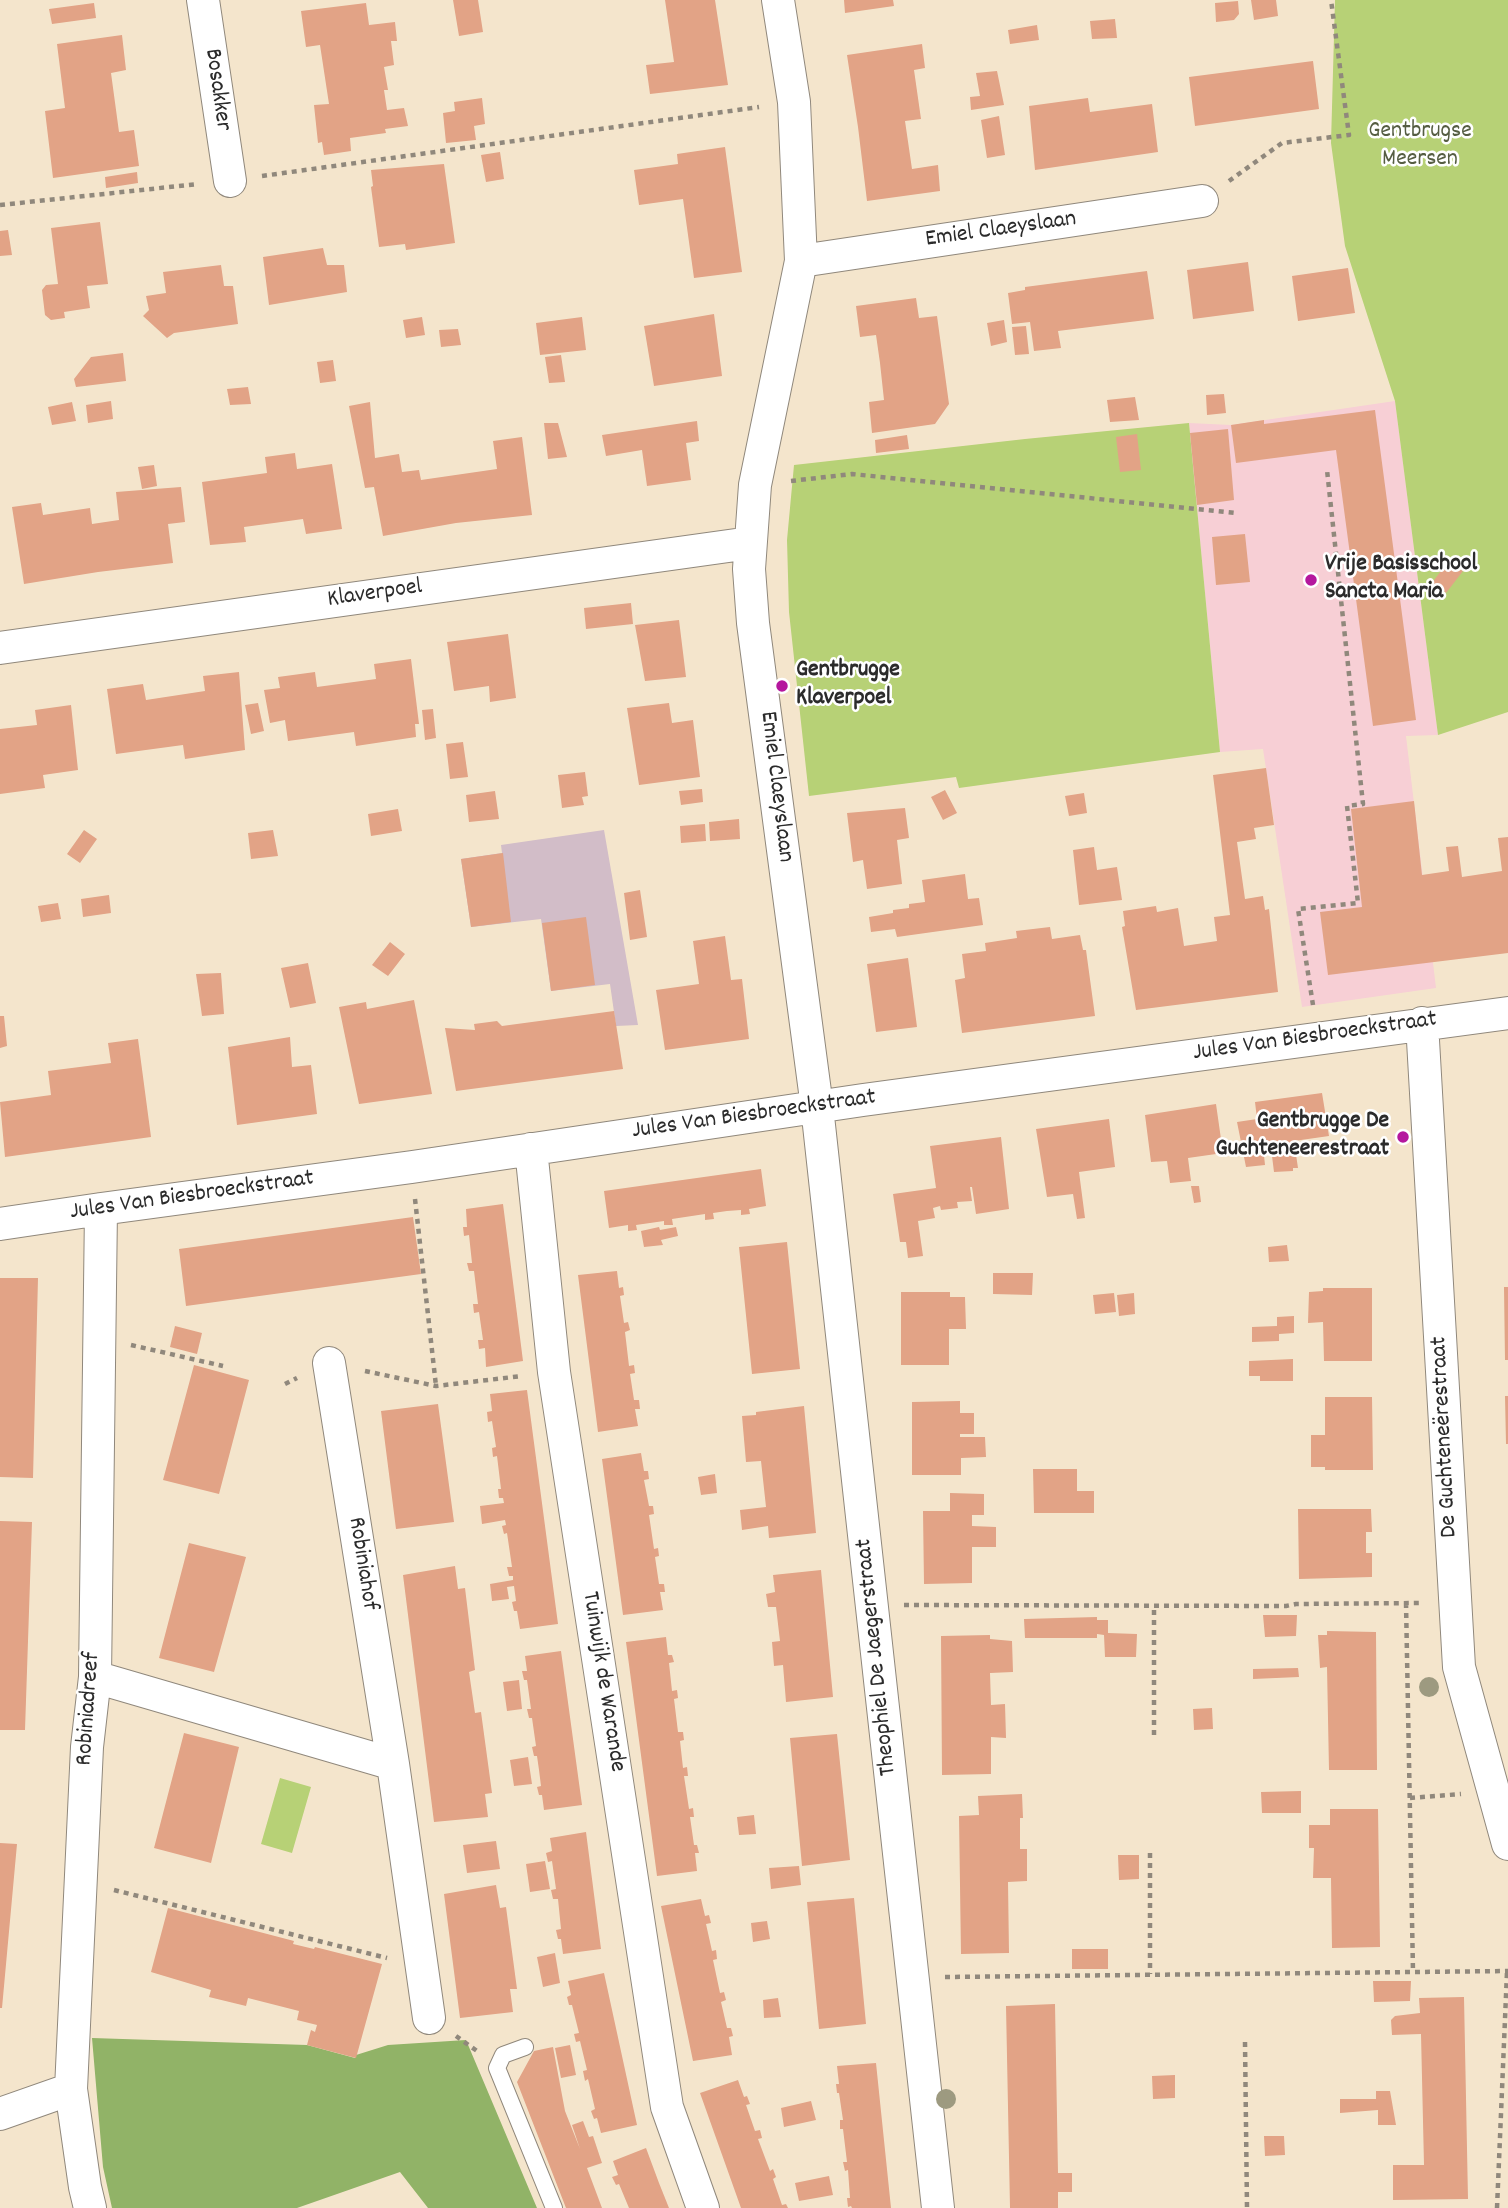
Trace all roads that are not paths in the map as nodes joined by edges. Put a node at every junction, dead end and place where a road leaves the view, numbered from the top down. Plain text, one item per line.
1 (203, 0) edge
2 (778, 0) edge
3 (230, 181) road end
4 (1202, 201) road end
5 (801, 261) junction
6 (750, 542) junction
7 (0, 648) edge
8 (1508, 1013) edge
9 (1422, 1023) junction
10 (817, 1107) junction
11 (531, 1149) junction
12 (101, 1209) junction
13 (0, 1224) edge
14 (329, 1363) road end
15 (95, 1677) junction
16 (393, 1764) junction
17 (1508, 1844) edge
18 (429, 2018) road end
19 (525, 2047) dead end
20 (71, 2089) junction
21 (0, 2114) edge
22 (90, 2208) edge
23 (554, 2208) edge
24 (703, 2208) edge
25 (938, 2208) edge

1 - 3 street, Bosakker
2 - 5 street, Emiel Claeyslaan
4 - 5 street, Emiel Claeyslaan
5 - 6 street, Emiel Claeyslaan
6 - 7 street, Klaverpoel
6 - 10 street, Emiel Claeyslaan
8 - 9 street, Jules Van Biesbroeckstraat
9 - 10 street, Jules Van Biesbroeckstraat
9 - 17 street, De Guchteneërestraat
10 - 11 street, Jules Van Biesbroeckstraat
10 - 25 street, Theophiel De Jaegerstraat
11 - 12 street, Jules Van Biesbroeckstraat
11 - 24 street, Tuinwijk de Warande
12 - 13 street, Jules Van Biesbroeckstraat
12 - 15 street, Robiniadreef
14 - 16 street, Robiniahof
15 - 16 street
15 - 20 street, Robiniadreef
16 - 18 street, Robiniahof
19 - 23 lane
20 - 21 street
20 - 22 street, Robiniadreef

